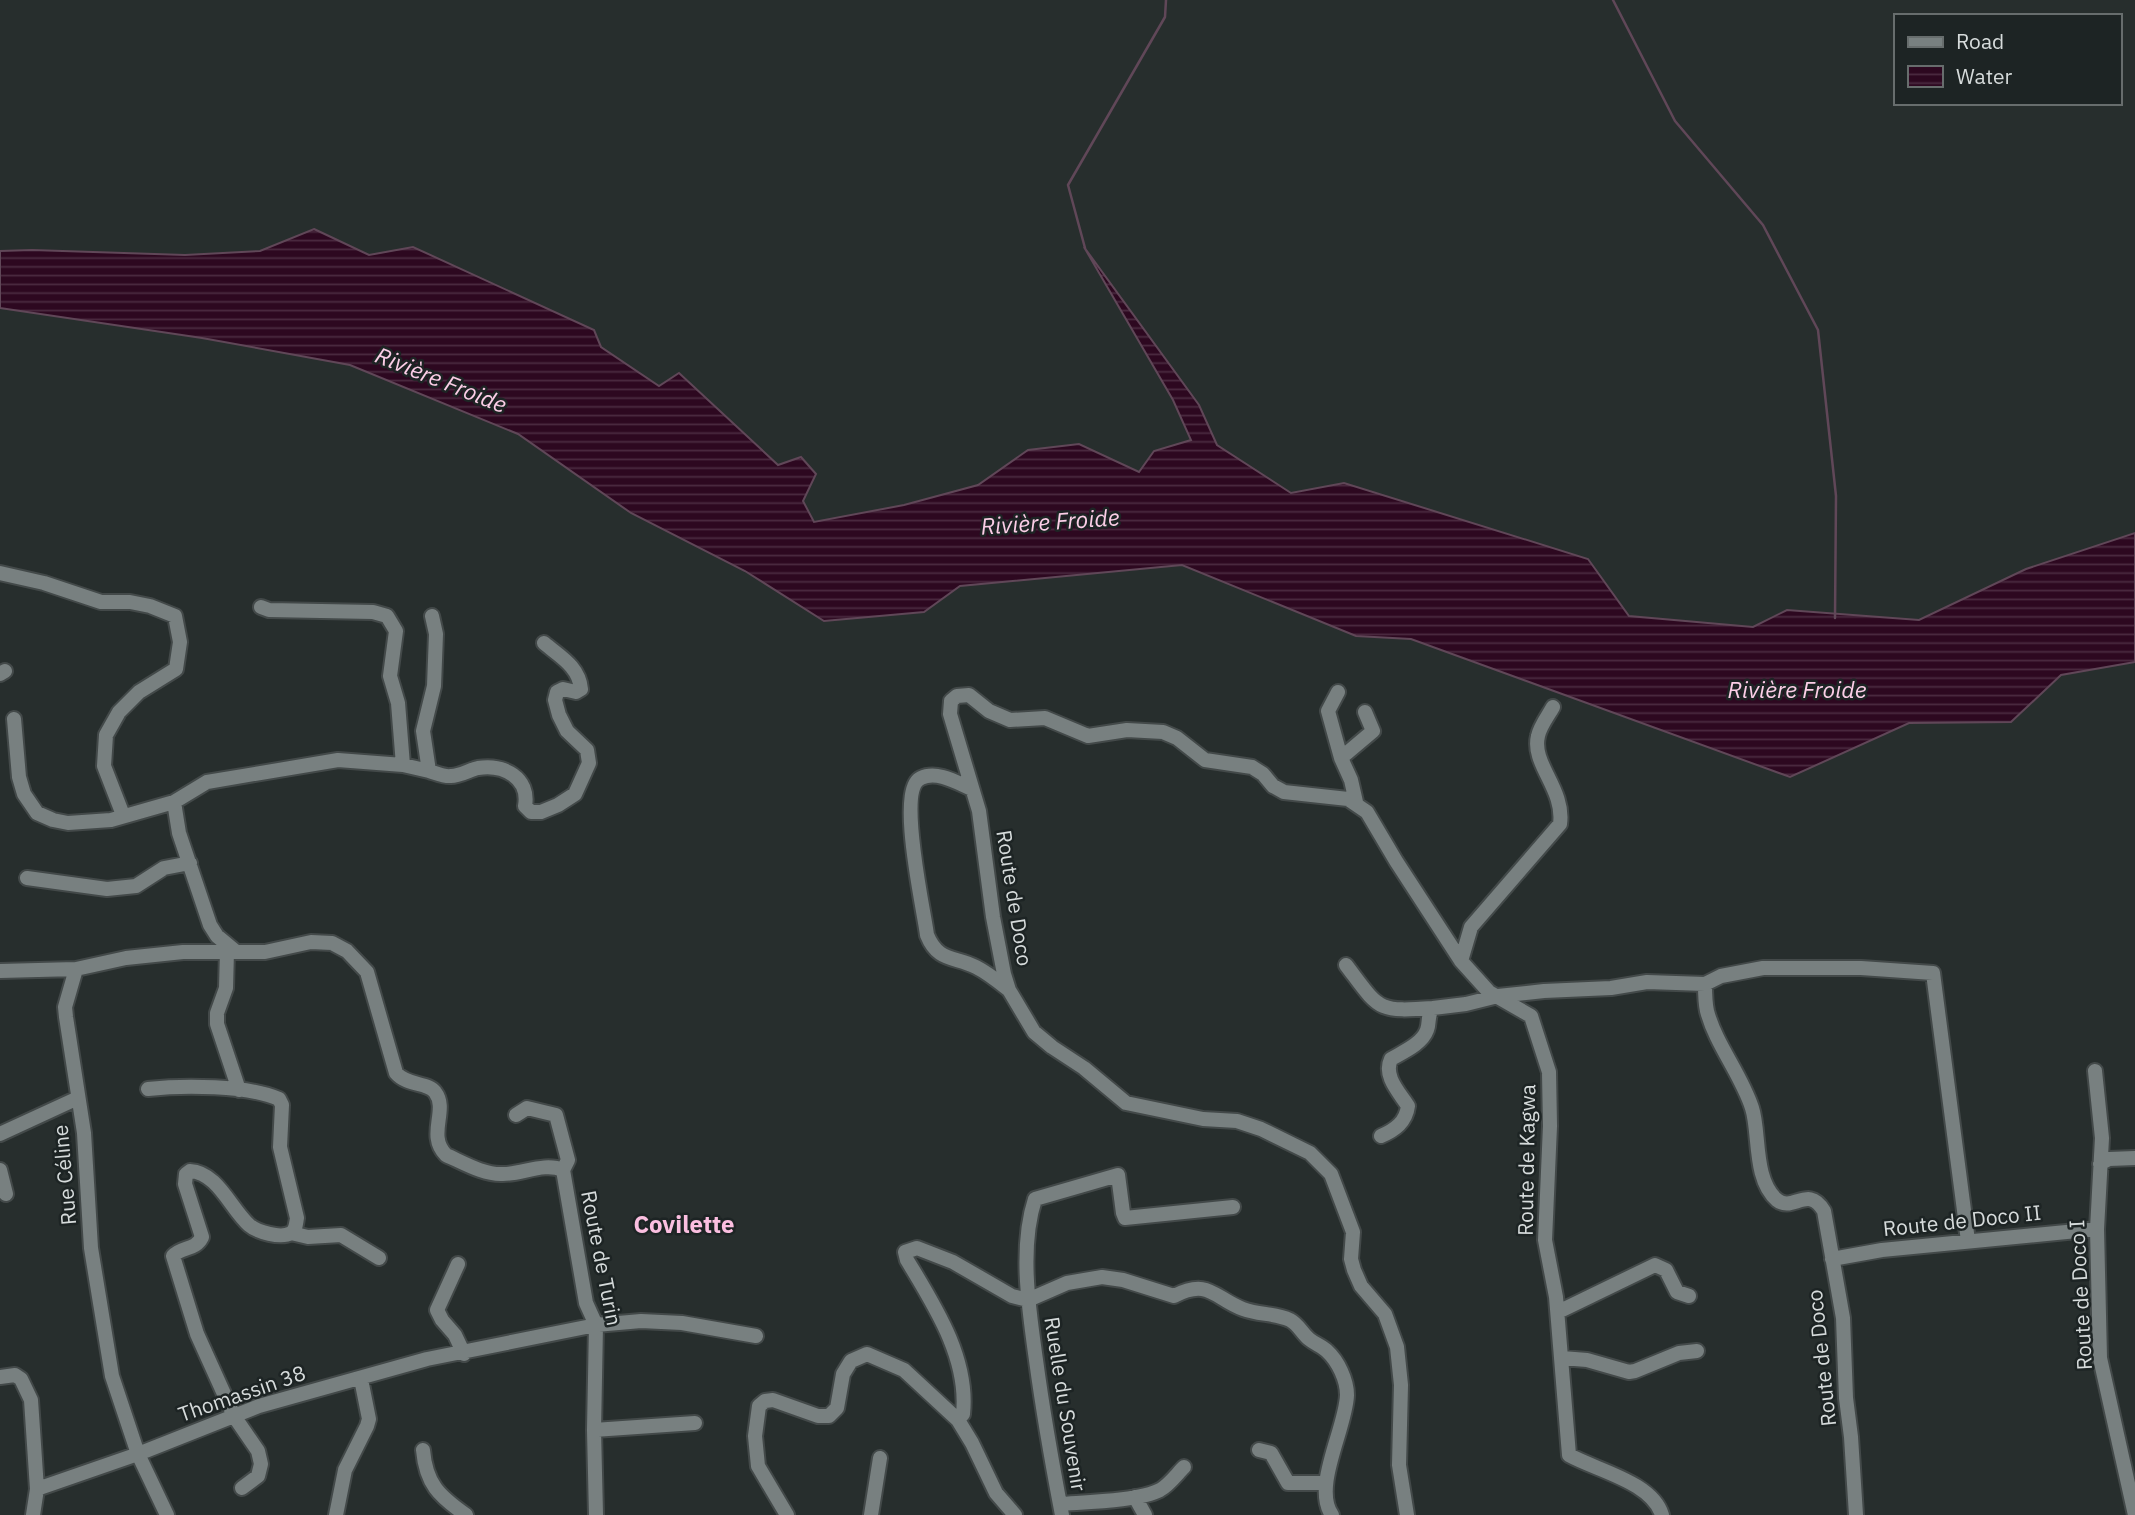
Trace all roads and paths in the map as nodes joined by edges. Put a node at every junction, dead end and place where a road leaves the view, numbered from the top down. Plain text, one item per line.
1 (0, 573) edge
2 (261, 607) dead end
3 (432, 616) dead end
4 (544, 643) dead end
5 (1338, 692) dead end
6 (1553, 707) dead end
7 (1364, 712) dead end
8 (14, 719) dead end
9 (1341, 758) junction
10 (403, 765) junction
11 (429, 771) junction
12 (972, 789) junction
13 (174, 802) junction
14 (1356, 802) junction
15 (123, 815) junction
16 (190, 863) junction
17 (27, 878) dead end
18 (228, 951) junction
19 (1461, 961) junction
20 (1346, 965) dead end
21 (76, 970) junction
22 (0, 971) edge
23 (1705, 984) junction
24 (1009, 990) junction
25 (1498, 996) junction
26 (1433, 1008) junction
27 (2095, 1071) dead end
28 (148, 1090) dead end
29 (239, 1090) junction
30 (78, 1098) junction
31 (516, 1115) dead end
32 (0, 1134) edge
33 (1381, 1136) dead end
34 (2135, 1158) edge
35 (2100, 1164) junction
36 (0, 1170) edge
37 (562, 1170) junction
38 (6, 1194) dead end
39 (1233, 1207) dead end
40 (2096, 1229) junction
41 (291, 1233) junction
42 (1968, 1241) junction
43 (379, 1258) dead end
44 (1832, 1259) junction
45 (458, 1264) dead end
46 (1689, 1296) dead end
47 (1028, 1300) junction
48 (1558, 1312) junction
49 (596, 1325) junction
50 (756, 1336) dead end
51 (1697, 1351) dead end
52 (464, 1354) junction
53 (1562, 1358) junction
54 (0, 1377) edge
55 (362, 1379) junction
56 (234, 1416) junction
57 (958, 1420) junction
58 (695, 1423) dead end
59 (594, 1430) junction
60 (423, 1450) dead end
61 (1259, 1450) dead end
62 (138, 1454) junction
63 (880, 1458) dead end
64 (1184, 1467) dead end
65 (2131, 1476) edge
66 (1326, 1483) junction
67 (242, 1488) dead end
68 (37, 1489) junction
69 (1135, 1497) junction
70 (1061, 1510) edge
71 (33, 1515) edge
72 (167, 1515) edge
73 (336, 1515) edge
74 (466, 1515) edge
75 (596, 1515) edge
76 (787, 1515) edge
77 (871, 1515) edge
78 (1015, 1515) edge
79 (1145, 1515) edge
80 (1332, 1515) edge
81 (1407, 1515) edge
82 (1662, 1515) edge
83 (1856, 1515) edge
84 (2135, 1515) edge

1 - 15 street
2 - 10 street
3 - 11 street
4 - 11 street
5 - 9 street
6 - 19 street
7 - 9 street
8 - 15 street
9 - 14 street
10 - 11 street
10 - 13 street
12 - 14 street, Route de Doco
12 - 24 street, Route de Doco
12 - 24 street
13 - 15 street
13 - 16 street
14 - 19 street
16 - 17 street
16 - 18 street
18 - 21 street
18 - 29 street
18 - 37 street, Route de Turin
19 - 25 street, Route de Kagwa
20 - 26 street
21 - 22 street
21 - 30 street, Rue Céline
23 - 25 street
23 - 42 street
23 - 44 street, Route de Doco
24 - 81 street, Route de Doco
25 - 26 street
25 - 48 street, Route de Kagwa
26 - 33 street
27 - 35 street, Route de Doco I
28 - 29 street
29 - 41 street
30 - 32 street
30 - 62 street, Rue Céline
31 - 37 street
34 - 35 street
35 - 40 street, Route de Doco I
36 - 38 street
37 - 49 street, Route de Turin
39 - 47 street, Ruelle du Souvenir
40 - 42 street, Route de Doco II
40 - 65 street, Route de Doco I
41 - 43 street
41 - 56 street
42 - 44 street, Route de Doco II
44 - 83 street, Route de Doco
45 - 52 street
46 - 48 street
47 - 57 street
47 - 66 street
47 - 70 street, Ruelle du Souvenir
48 - 53 street, Route de Kagwa
49 - 50 street, Thomassin 38
49 - 52 street, Thomassin 38
49 - 59 street, Route de Turin
51 - 53 street
52 - 55 street, Thomassin 38
53 - 82 street, Route de Kagwa
54 - 68 street
55 - 56 street, Thomassin 38
55 - 73 street
56 - 62 street, Thomassin 38
56 - 67 street
57 - 76 street
57 - 78 street
58 - 59 street
59 - 75 street, Route de Turin
60 - 74 street
61 - 66 street
62 - 68 street, Thomassin 38
62 - 72 street, Rue Céline
63 - 77 street
64 - 69 street
65 - 84 street, Route de Doco I
66 - 80 street
68 - 71 street
69 - 70 street
69 - 79 street

